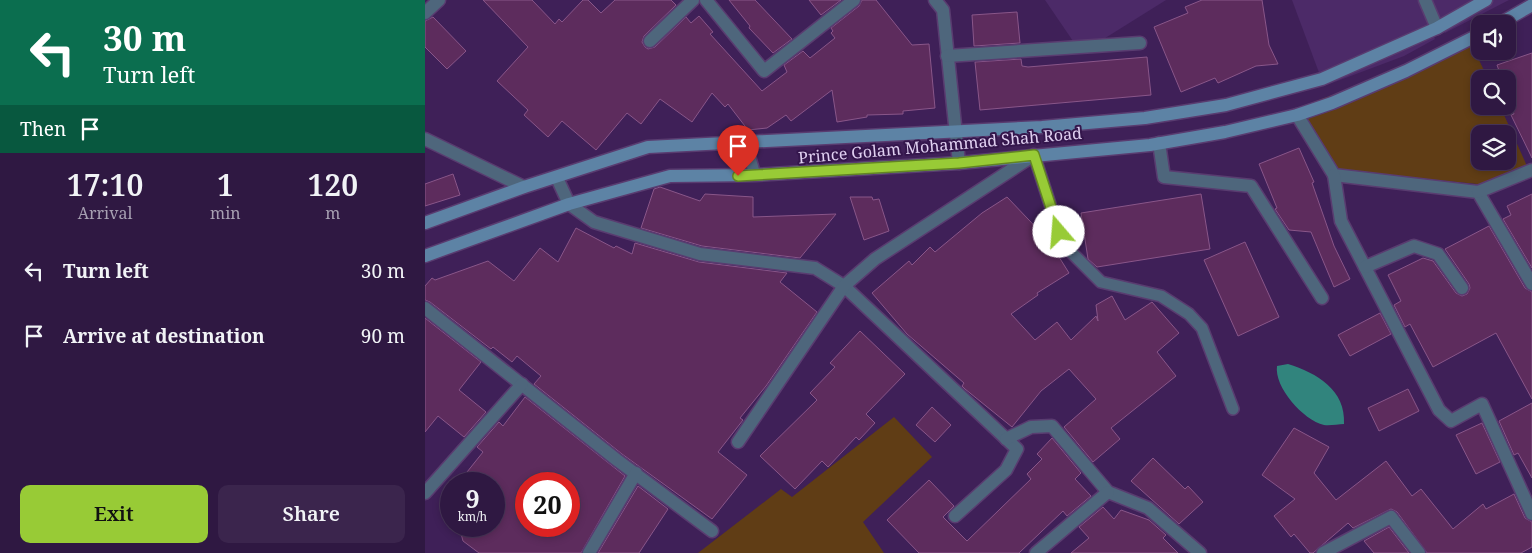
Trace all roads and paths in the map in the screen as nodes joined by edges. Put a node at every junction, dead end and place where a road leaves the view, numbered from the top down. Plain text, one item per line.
1 (439, 0) edge
2 (706, 0) edge
3 (854, 0) edge
4 (935, 0) edge
5 (1425, 0) edge
6 (1487, 0) edge
7 (687, 2) edge
8 (1532, 5) edge
9 (425, 13) edge
10 (1515, 15) edge
11 (1437, 28) junction
12 (1471, 39) edge
13 (650, 41) dead end
14 (1141, 43) dead end
15 (947, 56) junction
16 (1297, 115) junction
17 (956, 131) junction
18 (425, 139) edge
19 (745, 141) junction
20 (1159, 143) junction
21 (1034, 155) junction
22 (959, 163) junction
23 (1532, 170) edge
24 (755, 176) junction
25 (1334, 176) junction
26 (557, 178) junction
27 (524, 187) junction
28 (1478, 192) junction
29 (569, 204) junction
30 (425, 223) edge
31 (425, 256) edge
32 (1365, 267) junction
33 (1532, 284) edge
34 (844, 286) junction
35 (1462, 288) dead end
36 (1322, 298) dead end
37 (425, 308) edge
38 (522, 384) junction
39 (1233, 409) dead end
40 (1006, 438) junction
41 (738, 442) dead end
42 (636, 473) junction
43 (1108, 492) junction
44 (425, 494) edge
45 (1532, 514) edge
46 (955, 516) dead end
47 (712, 531) dead end
48 (589, 553) edge
49 (1036, 553) edge
50 (1200, 553) edge
51 (1323, 553) edge
52 (1419, 553) edge

1 - 9 street
2 - 3 street
4 - 15 street
5 - 11 street
6 - 11 street
7 - 13 street
8 - 10 street
11 - 17 street
12 - 16 street, Prince Golam Mohammad Shah Road
14 - 15 street
15 - 17 street
16 - 20 street, Prince Golam Mohammad Shah Road
16 - 25 street
17 - 19 street
17 - 22 street
18 - 27 street
19 - 24 lane
19 - 26 street
20 - 21 street, Prince Golam Mohammad Shah Road
20 - 36 street
21 - 22 street, Prince Golam Mohammad Shah Road
21 - 34 street
21 - 39 lane
22 - 24 street, Prince Golam Mohammad Shah Road
23 - 28 street
24 - 29 street, Prince Golam Mohammad Shah Road
25 - 28 street
25 - 32 street
26 - 27 street
26 - 29 street
27 - 30 street
28 - 33 street
29 - 31 street, Prince Golam Mohammad Shah Road
29 - 34 street
32 - 35 street
32 - 45 street
34 - 40 street
34 - 41 street
37 - 38 street
38 - 42 street
38 - 44 street
40 - 43 street
40 - 46 street
42 - 47 street
42 - 48 street
43 - 49 street
43 - 50 street
51 - 52 street

